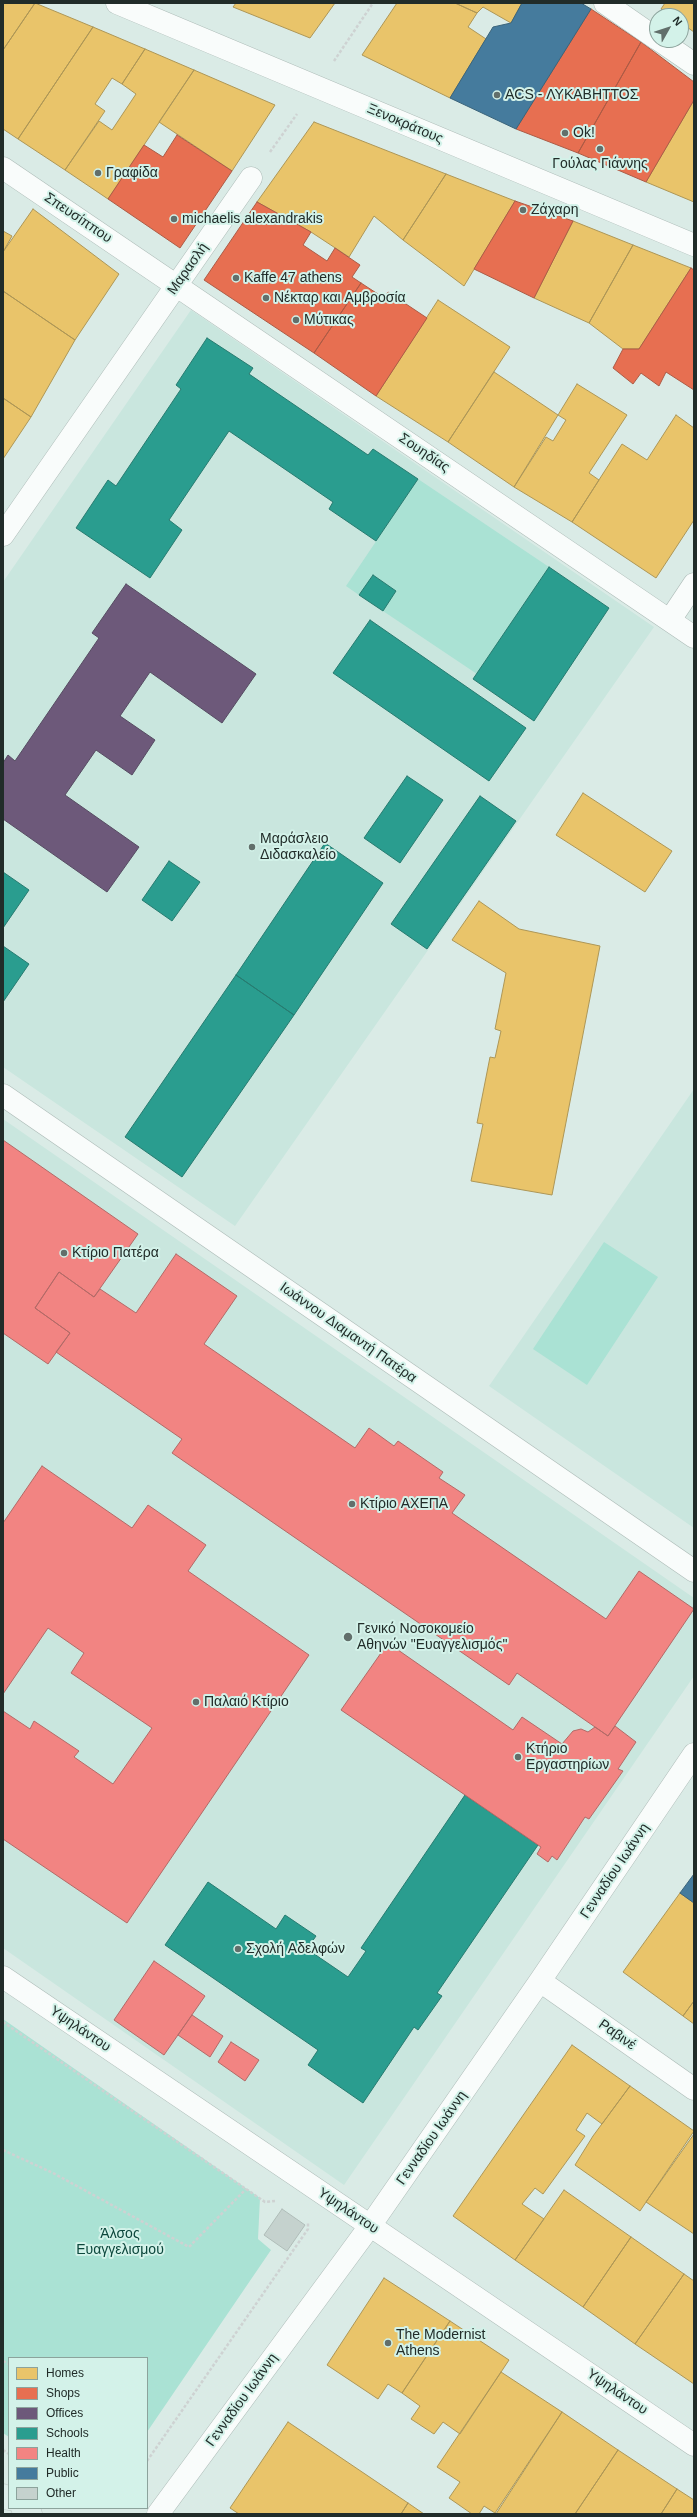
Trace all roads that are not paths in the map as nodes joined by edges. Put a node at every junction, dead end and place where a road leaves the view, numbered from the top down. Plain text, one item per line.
1 (117, 3) edge
2 (605, 3) edge
3 (649, 33) edge
4 (671, 48) edge
5 (694, 64) edge
6 (3, 168) edge
7 (251, 178) road end
8 (694, 245) edge
9 (153, 269) joint
10 (176, 285) junction
11 (3, 535) edge
12 (694, 584) edge
13 (670, 620) junction
14 (694, 637) edge
15 (3, 1095) edge
16 (694, 1571) edge
17 (694, 1754) edge
18 (3, 1977) edge
19 (540, 1981) junction
20 (694, 2088) edge
21 (370, 2226) junction
22 (694, 2445) edge
23 (158, 2514) edge

1 - 8 street, Ξενοκράτους
2 - 3 street
4 - 5 street
6 - 9 street, Σπευσίππου
7 - 10 street, Μαρασλή
9 - 10 street, Σουηδίας
10 - 11 street, Μαρασλή
10 - 13 street, Σουηδίας
12 - 13 street
13 - 14 street, Σουηδίας
15 - 16 street, Ιωάννου Διαμαντή Πατέρα
17 - 19 street, Γενναδίου Ιωάννη
18 - 21 street, Υψηλάντου
19 - 20 street, Ραβινέ
19 - 21 street, Γενναδίου Ιωάννη
21 - 22 street, Υψηλάντου
21 - 23 street, Γενναδίου Ιωάννη

